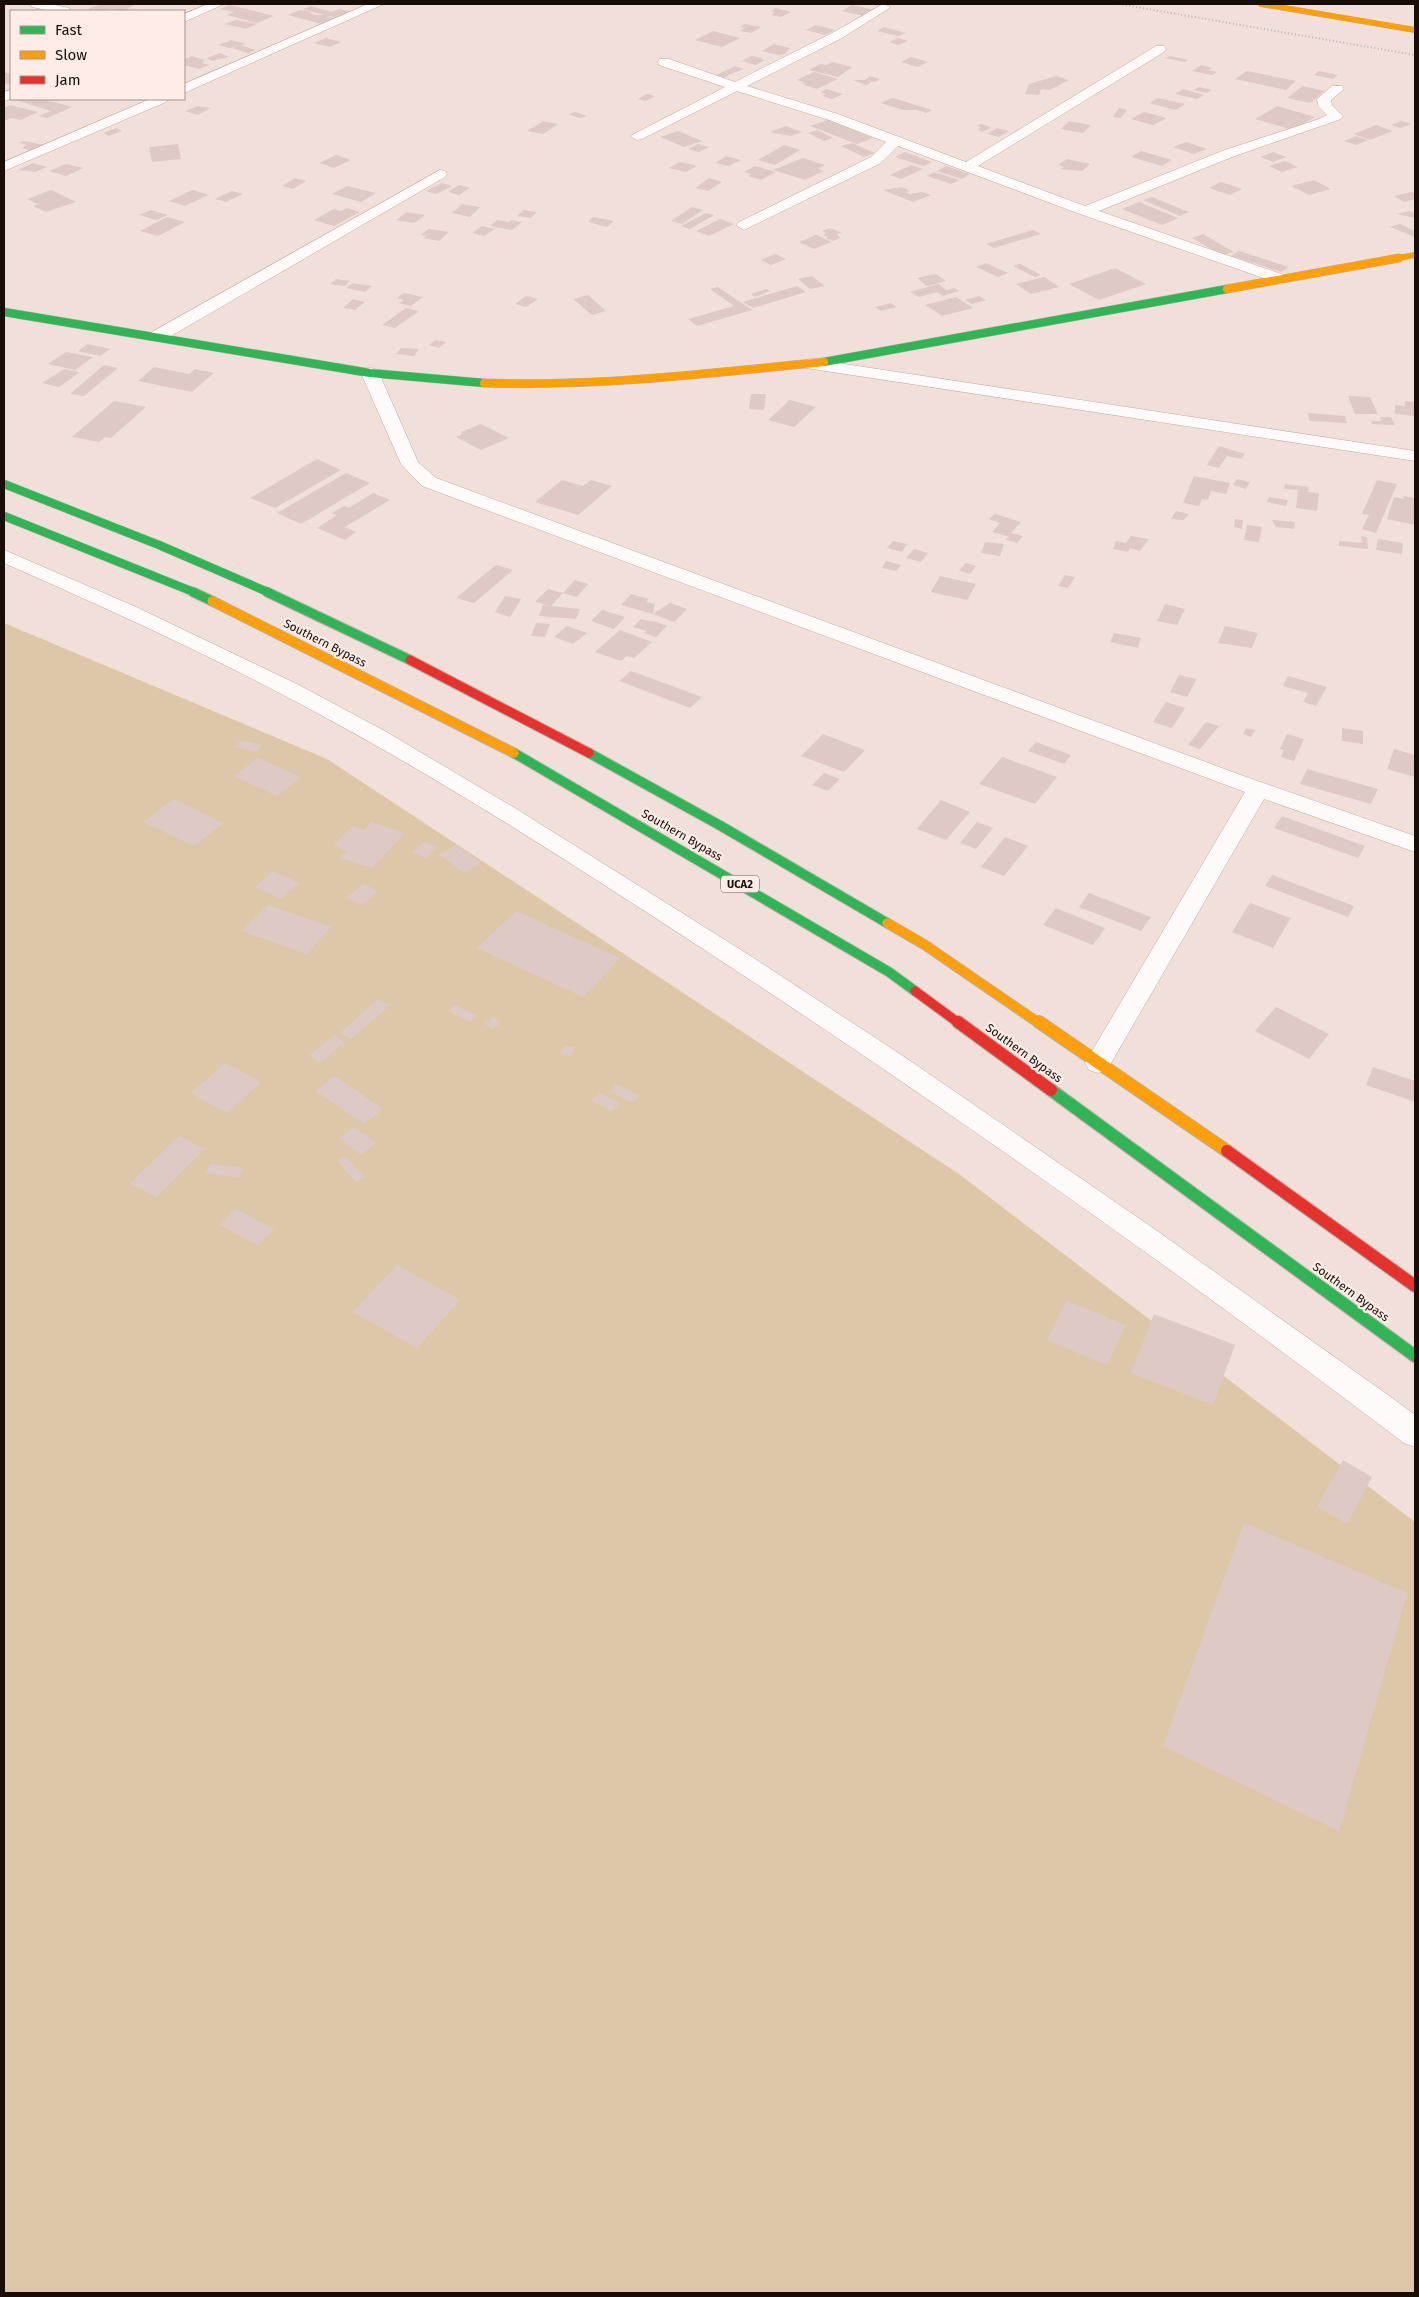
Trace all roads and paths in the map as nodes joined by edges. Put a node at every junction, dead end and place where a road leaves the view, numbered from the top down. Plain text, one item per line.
1 (36, 4) edge
2 (218, 4) edge
3 (378, 4) edge
4 (1260, 4) edge
5 (885, 7) dead end
6 (61, 10) edge
7 (185, 18) edge
8 (1415, 29) edge
9 (1160, 49) dead end
10 (664, 62) dead end
11 (734, 87) junction
12 (185, 89) edge
13 (1337, 89) dead end
14 (159, 100) edge
15 (637, 136) dead end
16 (896, 140) junction
17 (4, 167) edge
18 (967, 167) junction
19 (440, 174) dead end
20 (1085, 210) junction
21 (744, 225) dead end
22 (1415, 255) edge
23 (1281, 279) junction
24 (4, 312) edge
25 (158, 336) junction
26 (812, 364) junction
27 (370, 373) junction
28 (1415, 456) edge
29 (4, 484) edge
30 (4, 516) edge
31 (4, 556) edge
32 (1258, 790) junction
33 (1415, 844) edge
34 (1098, 1063) junction
35 (1415, 1286) edge
36 (1415, 1356) edge
37 (1415, 1433) edge

1 - 6 street
2 - 7 street
3 - 12 street
4 - 8 main road
5 - 11 street
9 - 18 street
10 - 11 street
11 - 15 street
11 - 16 street
13 - 20 street
14 - 17 street
16 - 18 street
16 - 21 street
18 - 20 street
19 - 25 street
20 - 23 street
22 - 23 main road
23 - 26 main road
24 - 25 main road
25 - 27 main road
26 - 27 main road
26 - 28 street
27 - 32 street
29 - 34 main road, Southern Bypass
30 - 36 main road, Southern Bypass / UCA2
31 - 37 street
32 - 33 street
32 - 34 street
34 - 35 main road, Southern Bypass

